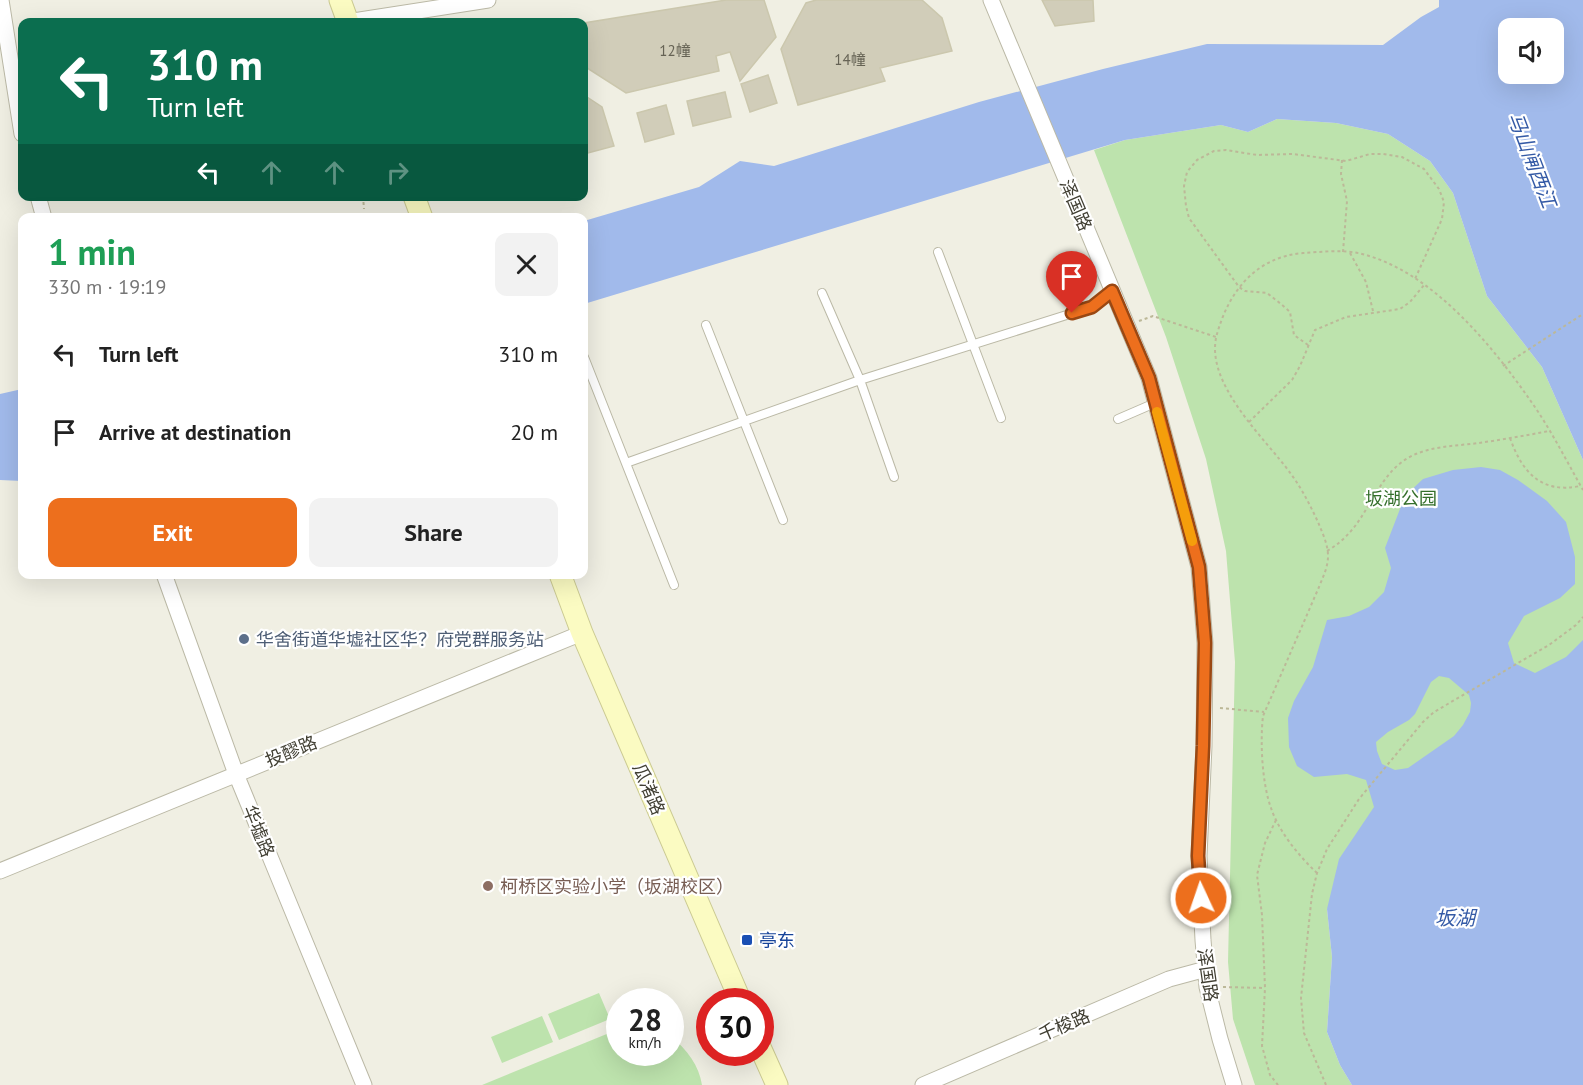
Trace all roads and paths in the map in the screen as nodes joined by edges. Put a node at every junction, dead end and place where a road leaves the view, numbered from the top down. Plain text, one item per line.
1 (2, 0) edge
2 (340, 0) edge
3 (488, 0) edge
4 (991, 0) edge
5 (347, 18) edge
6 (373, 18) edge
7 (18, 108) edge
8 (1342, 160) junction
9 (363, 201) edge
10 (364, 209) dead end
11 (938, 252) dead end
12 (1343, 253) junction
13 (1350, 253) junction
14 (1415, 279) junction
15 (1424, 285) junction
16 (1239, 287) junction
17 (1112, 291) junction
18 (822, 294) dead end
19 (1373, 312) junction
20 (1583, 314) edge
21 (706, 326) dead end
22 (1127, 326) junction
23 (1216, 337) junction
24 (972, 345) junction
25 (1308, 345) junction
26 (1503, 366) junction
27 (588, 367) edge
28 (860, 380) junction
29 (1155, 403) junction
30 (1001, 417) dead end
31 (1118, 419) dead end
32 (744, 421) junction
33 (1249, 422) junction
34 (1549, 430) junction
35 (1510, 438) junction
36 (626, 463) junction
37 (894, 477) dead end
38 (1581, 486) junction
39 (1583, 490) edge
40 (783, 520) dead end
41 (1327, 551) junction
42 (166, 579) edge
43 (562, 579) edge
44 (674, 585) dead end
45 (1583, 617) edge
46 (582, 633) junction
47 (1204, 708) junction
48 (1264, 712) junction
49 (236, 774) junction
50 (1276, 820) junction
51 (0, 871) edge
52 (1317, 873) junction
53 (1206, 969) junction
54 (1208, 987) junction
55 (735, 988) edge
56 (1265, 988) junction
57 (768, 1066) edge
58 (364, 1085) edge
59 (777, 1085) edge
60 (923, 1085) edge
61 (1234, 1085) edge
62 (1278, 1085) edge
63 (1326, 1085) edge

1 - 7 street
2 - 5 street
3 - 6 street
4 - 17 street, 泽国路
8 - 12 path
8 - 14 path
8 - 16 path
9 - 10 path
11 - 24 lane
12 - 13 path
12 - 16 path
13 - 14 path
13 - 19 path
14 - 15 path
15 - 19 path
15 - 26 path
16 - 23 path
16 - 25 path
17 - 22 street, 泽国路
17 - 24 lane
18 - 28 lane
19 - 25 path
20 - 26 path
21 - 32 lane
22 - 23 path
22 - 29 street, 泽国路
23 - 33 path
24 - 28 lane
24 - 30 lane
25 - 33 path
26 - 34 path
27 - 36 lane
28 - 32 lane
28 - 37 lane
29 - 31 lane
29 - 47 street, 泽国路
32 - 36 lane
32 - 40 lane
33 - 41 path
34 - 35 path
34 - 38 path
35 - 38 path
35 - 41 path
36 - 44 lane
38 - 39 path
41 - 48 path
42 - 49 street, 华墟路
43 - 46 street, 瓜渚路
45 - 52 path
46 - 49 street, 投醪路
46 - 55 street, 瓜渚路
47 - 48 path
47 - 53 street, 泽国路
48 - 50 path
49 - 51 street, 投醪路
49 - 58 street, 华墟路
50 - 52 path
50 - 56 path
52 - 63 path
53 - 54 street, 泽国路
53 - 60 street, 千梭路
54 - 56 path
54 - 61 street, 泽国路
56 - 62 path
57 - 59 street

